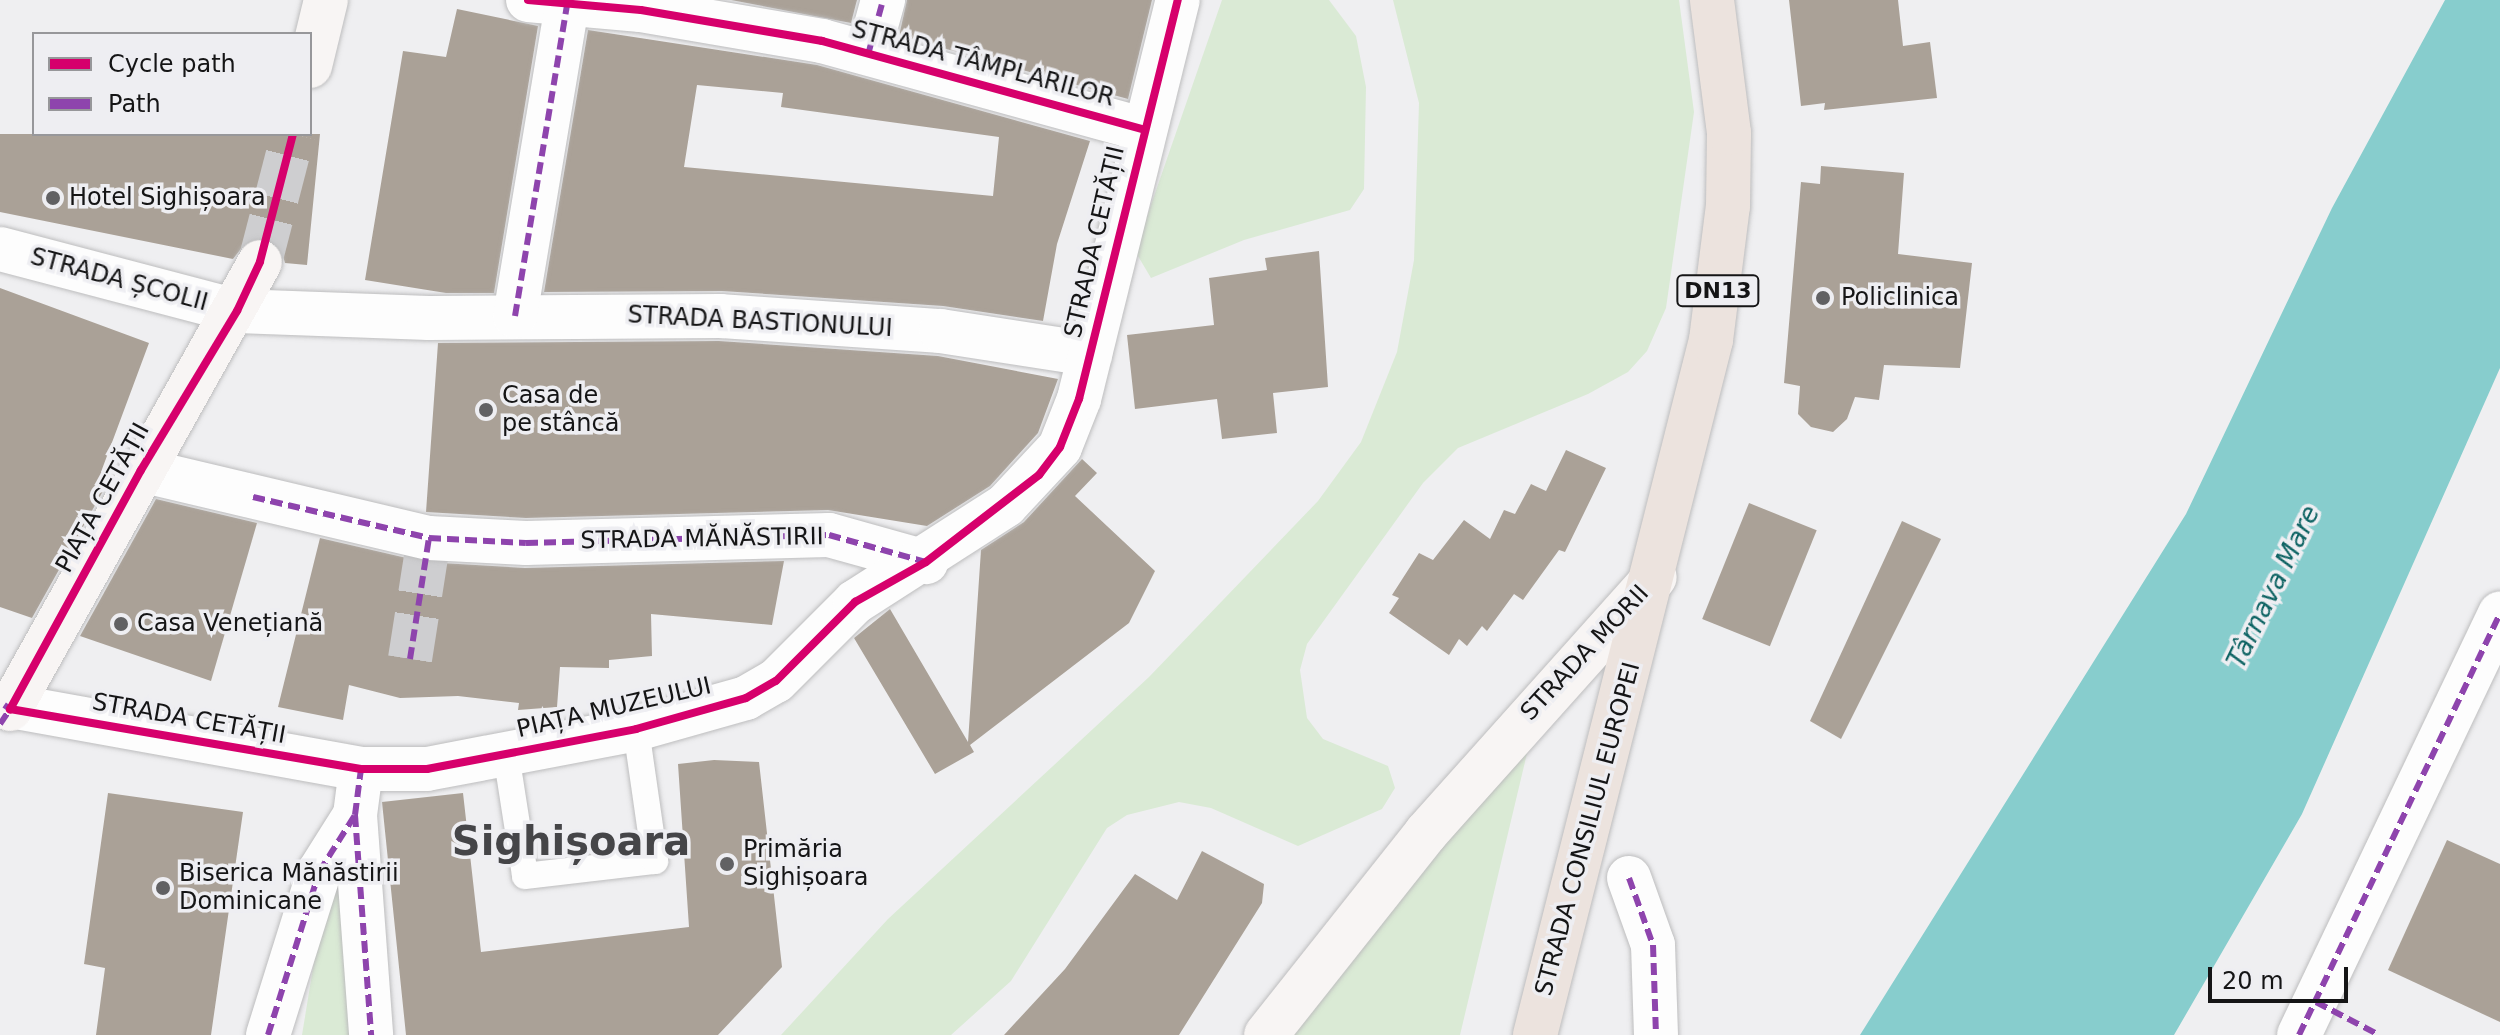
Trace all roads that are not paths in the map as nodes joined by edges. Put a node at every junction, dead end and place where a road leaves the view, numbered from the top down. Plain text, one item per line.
1 (326, 0) edge
2 (883, 0) edge
3 (1178, 0) edge
4 (1712, 0) edge
5 (547, 2) edge
6 (869, 51) junction
7 (312, 58) edge
8 (1142, 129) junction
9 (0, 249) edge
10 (260, 262) tunnel mouth
11 (237, 311) junction
12 (515, 316) junction
13 (1090, 354) junction
14 (141, 470) junction
15 (253, 497) joint
16 (926, 562) junction
17 (1655, 577) junction
18 (2500, 613) edge
19 (3, 712) edge
20 (636, 729) junction
21 (506, 754) junction
22 (361, 769) junction
23 (355, 815) junction
24 (1629, 878) dead end
25 (268, 1035) edge
26 (371, 1035) edge
27 (1266, 1035) edge
28 (1535, 1035) edge
29 (1656, 1035) edge
30 (2299, 1035) edge

1 - 7 street
2 - 6 street
3 - 8 street, STRADA CETĂȚII
4 - 17 highway, STRADA MORII / DN13
5 - 6 street, STRADA TÂMPLARILOR
5 - 12 street
6 - 8 street, STRADA TÂMPLARILOR
8 - 13 street, STRADA CETĂȚII
9 - 11 street, STRADA ȘCOLII
10 - 11 street, PIAȚA CETĂȚII
11 - 12 street, STRADA BASTIONULUI
11 - 14 street, PIAȚA CETĂȚII
12 - 13 street, STRADA BASTIONULUI
13 - 16 street
14 - 15 street, PIAȚA CETĂȚII
14 - 19 street, PIAȚA CETĂȚII
15 - 16 street, STRADA MĂNĂSTIRII
16 - 20 street, PIAȚA MUZEULUI
17 - 27 street, STRADA MORII
17 - 28 highway, STRADA CONSILIUL EUROPEI / DN13
18 - 30 street
19 - 22 street, STRADA CETĂȚII
20 - 21 street, PIAȚA MUZEULUI
20 - 21 lane
21 - 22 street, PIAȚA MUZEULUI
22 - 23 street
23 - 25 street
23 - 26 street
24 - 29 street

